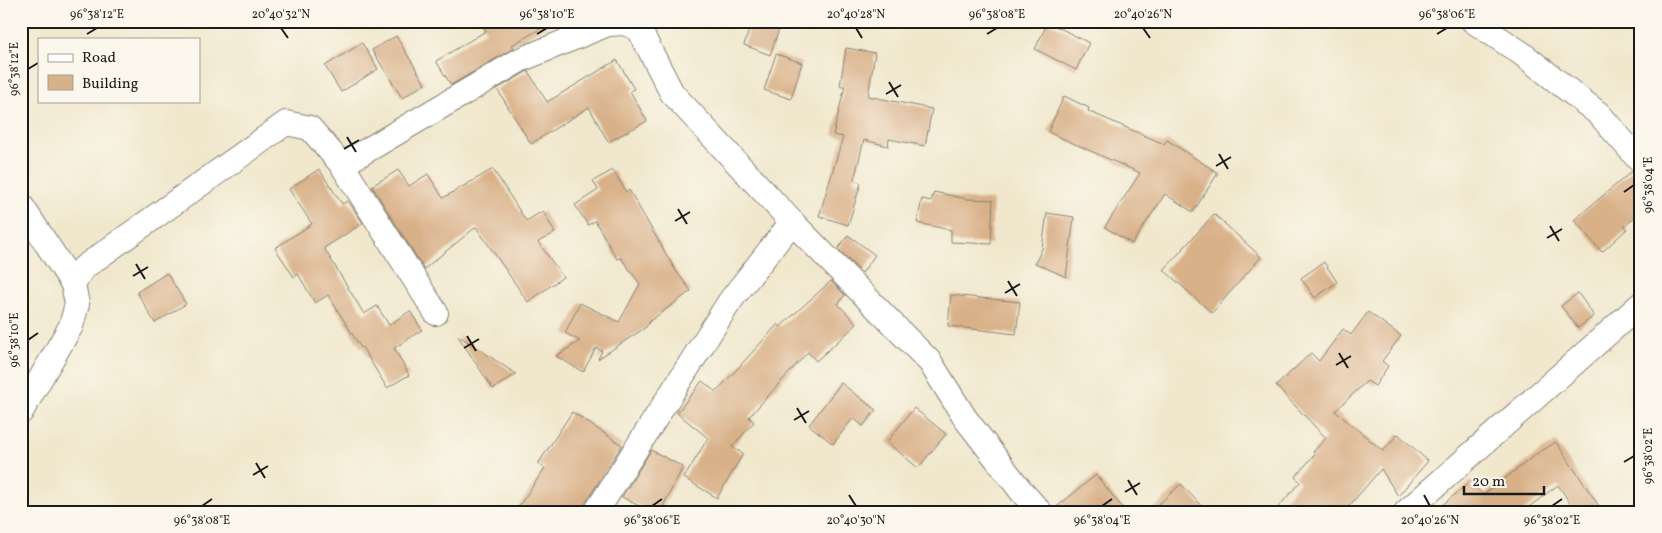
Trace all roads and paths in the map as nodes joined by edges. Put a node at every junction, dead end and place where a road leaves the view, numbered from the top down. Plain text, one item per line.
1 (1473, 21) edge
2 (639, 25) edge
3 (1641, 162) edge
4 (342, 165) junction
5 (21, 205) edge
6 (792, 222) junction
7 (73, 284) junction
8 (1641, 304) edge
9 (436, 313) dead end
10 (21, 412) edge
11 (596, 512) edge
12 (1040, 512) edge
13 (1406, 512) edge

1 - 3 street
2 - 4 street
2 - 6 street
4 - 7 street
4 - 9 street
5 - 7 street
6 - 11 street
6 - 12 street
7 - 10 street
8 - 13 street

